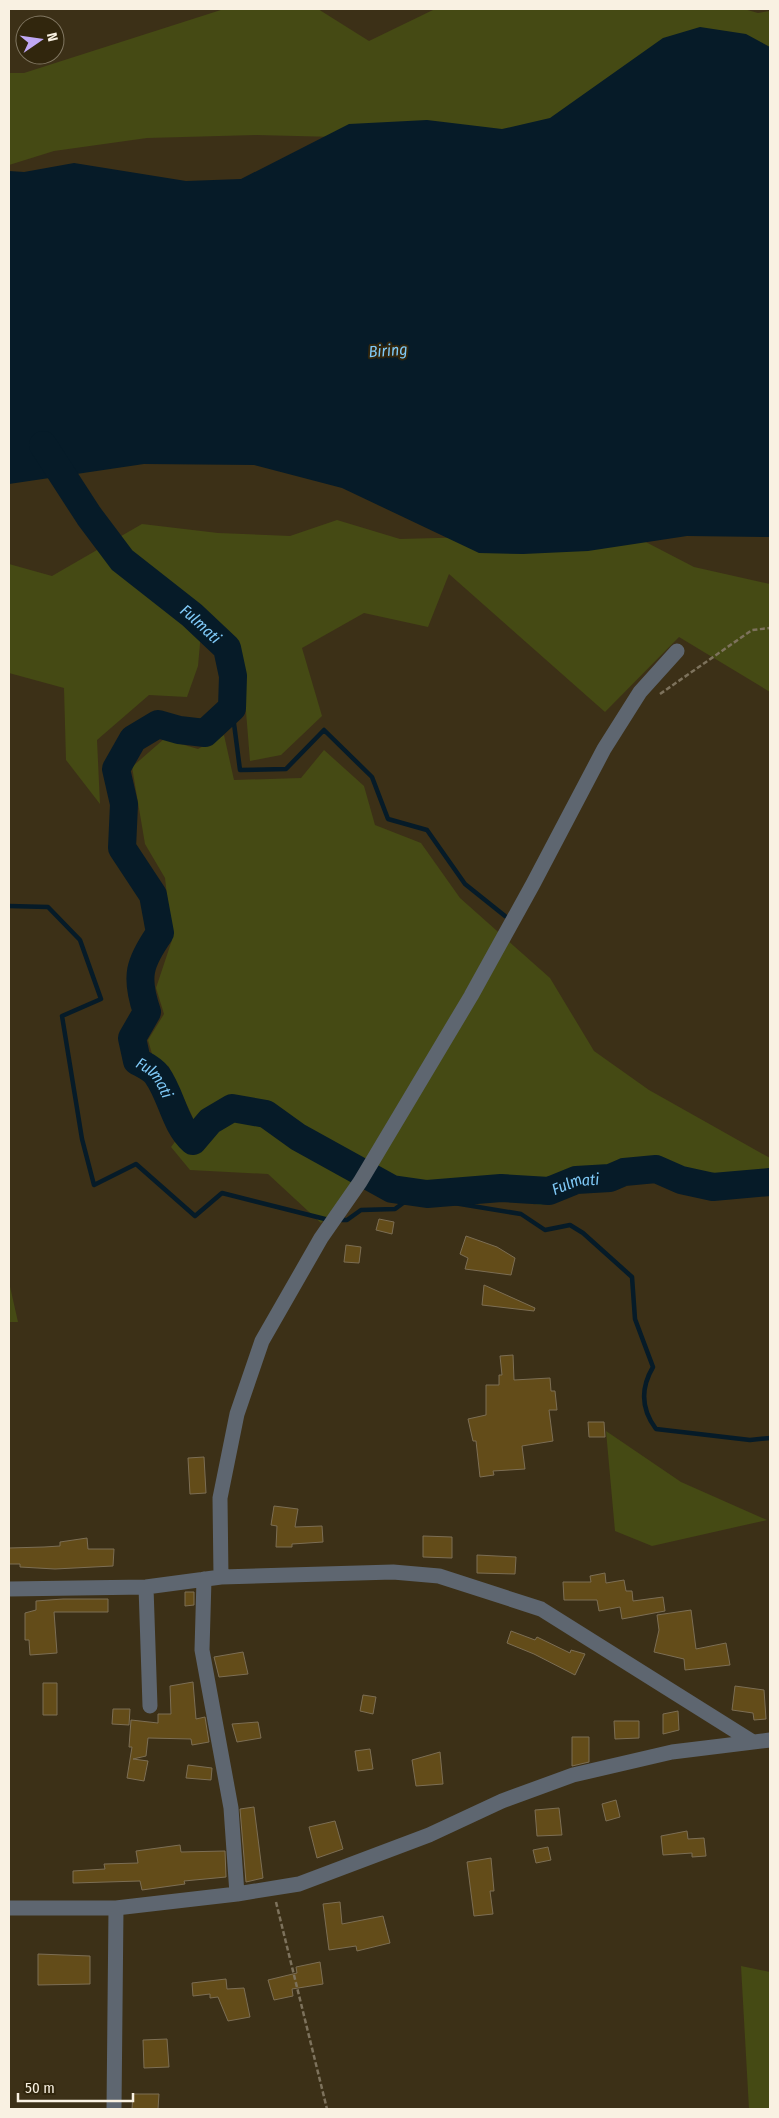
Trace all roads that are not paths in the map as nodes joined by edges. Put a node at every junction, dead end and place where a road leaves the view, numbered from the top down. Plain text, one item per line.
1 (677, 651) dead end
2 (221, 1578) junction
3 (204, 1579) junction
4 (146, 1587) junction
5 (9, 1589) edge
6 (150, 1706) dead end
7 (770, 1740) edge
8 (753, 1742) junction
9 (237, 1894) junction
10 (9, 1908) edge
11 (116, 1908) junction
12 (114, 2109) edge

1 - 2 street
2 - 3 street
2 - 8 street
3 - 4 street
3 - 9 street
4 - 5 street
4 - 6 street
7 - 8 street
8 - 9 street
9 - 11 street
10 - 11 street
11 - 12 street

